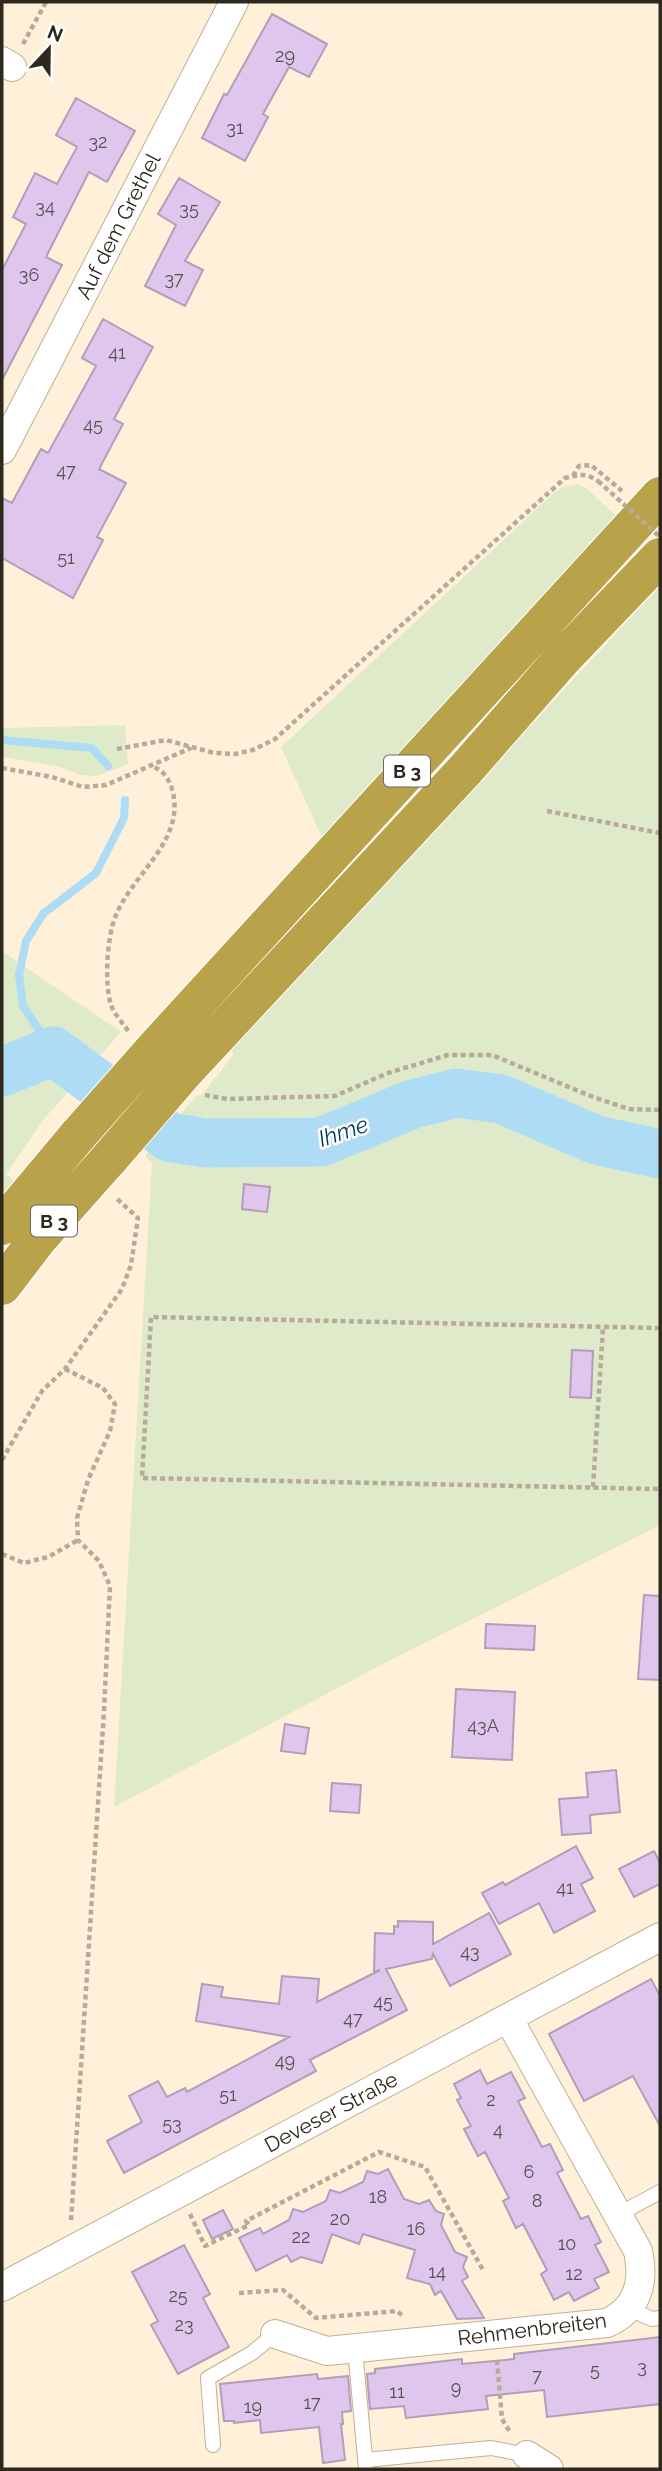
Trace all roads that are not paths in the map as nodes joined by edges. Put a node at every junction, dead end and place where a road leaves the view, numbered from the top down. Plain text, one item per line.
1 (234, 2) edge
2 (2, 450) edge
3 (644, 496) edge
4 (660, 557) edge
5 (2, 1226) edge
6 (2, 1286) edge
7 (660, 1937) edge
8 (508, 2018) junction
9 (660, 2192) edge
10 (619, 2214) junction
11 (2, 2287) edge
12 (629, 2309) junction
13 (660, 2318) edge
14 (275, 2334) joint
15 (355, 2349) junction
16 (213, 2445) dead end
17 (538, 2462) edge
18 (366, 2465) edge

1 - 2 street, Auf dem Grethel
3 - 5 highway, B 3, bridge
4 - 6 highway, B 3, bridge
7 - 8 street, Deveser Straße
8 - 10 street, Rehmenbreiten
8 - 11 street, Deveser Straße
9 - 10 lane
10 - 12 street, Rehmenbreiten
12 - 13 lane
12 - 15 street, Rehmenbreiten
14 - 15 street, Rehmenbreiten
14 - 16 lane
15 - 18 lane
17 - 18 lane

